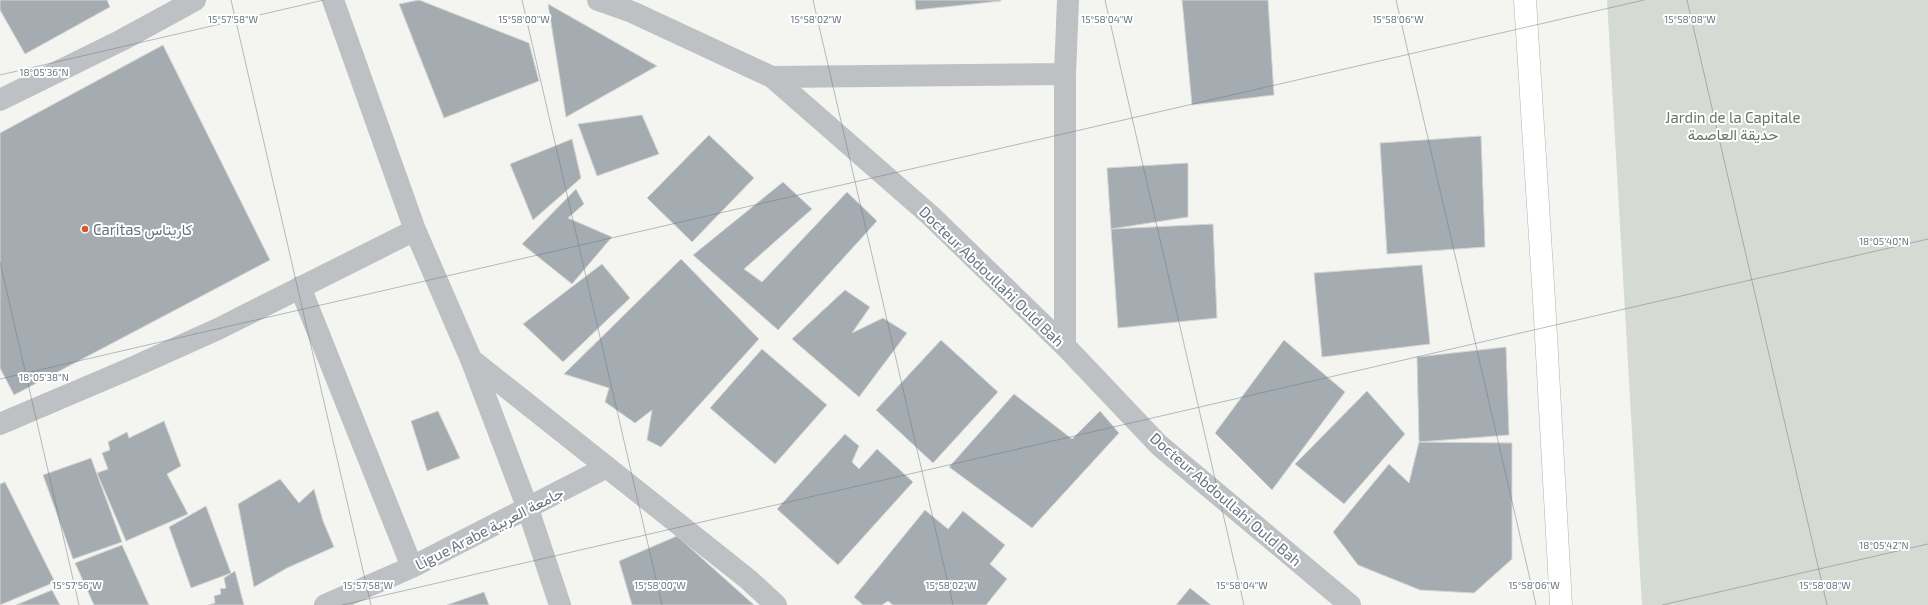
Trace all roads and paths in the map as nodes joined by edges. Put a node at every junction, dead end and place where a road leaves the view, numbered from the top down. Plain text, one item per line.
1 (195, 0) edge
2 (333, 0) edge
3 (598, 0) edge
4 (1068, 0) edge
5 (1525, 0) edge
6 (1065, 74) junction
7 (772, 77) junction
8 (0, 100) edge
9 (416, 230) junction
10 (300, 287) junction
11 (1065, 346) junction
12 (471, 359) junction
13 (0, 424) edge
14 (607, 467) junction
15 (528, 509) junction
16 (412, 567) junction
17 (325, 605) edge
18 (560, 605) edge
19 (776, 605) edge
20 (1350, 605) edge
21 (1561, 605) edge

1 - 8 street
2 - 9 street
3 - 7 street, Docteur Abdoullahi Ould Bah
4 - 6 street
5 - 21 street
6 - 7 street
6 - 11 street
7 - 11 street, Docteur Abdoullahi Ould Bah
9 - 10 street
9 - 12 street
10 - 13 street
10 - 16 street
11 - 20 street, Docteur Abdoullahi Ould Bah
12 - 14 street
12 - 15 street
14 - 15 street, Ligue Arabe جامعة العربية
14 - 19 street
15 - 16 street, Ligue Arabe جامعة العربية
15 - 18 street
16 - 17 street, Ligue Arabe جامعة العربية

